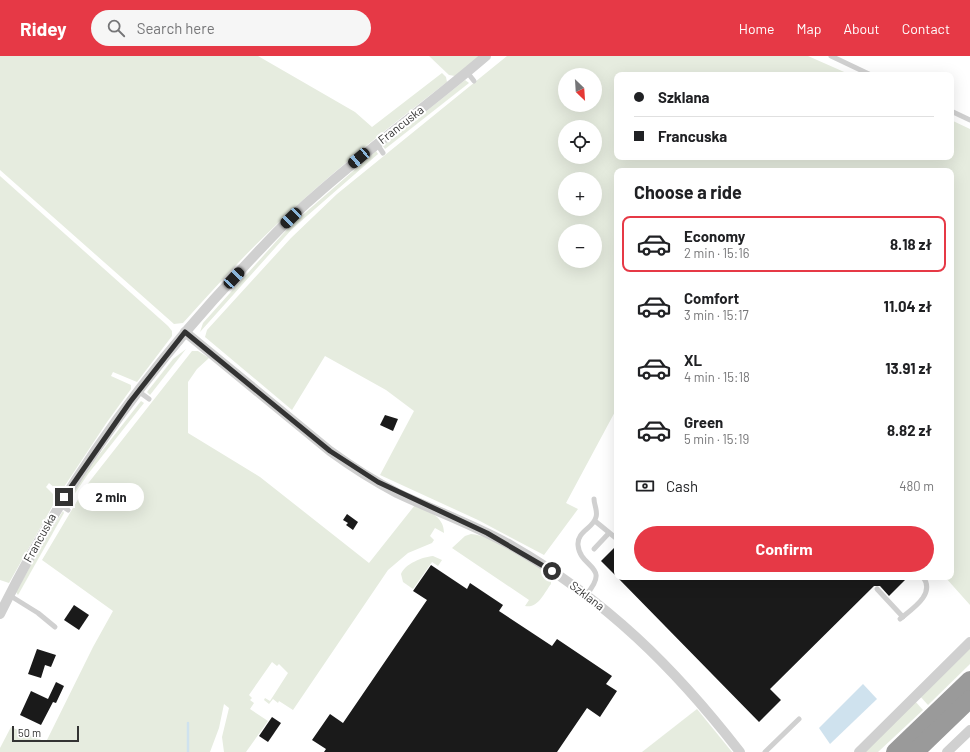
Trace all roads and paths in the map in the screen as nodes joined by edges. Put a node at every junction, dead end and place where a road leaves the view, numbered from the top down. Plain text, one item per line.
1 (486, 56) edge
2 (831, 56) edge
3 (467, 72) junction
4 (865, 72) edge
5 (474, 81) dead end
6 (954, 112) edge
7 (970, 120) edge
8 (376, 144) junction
9 (383, 153) dead end
10 (185, 332) junction
11 (138, 391) junction
12 (149, 399) dead end
13 (594, 499) dead end
14 (60, 504) junction
15 (68, 510) dead end
16 (595, 520) junction
17 (609, 533) junction
18 (614, 537) edge
19 (594, 549) dead end
20 (925, 580) edge
21 (876, 589) dead end
22 (9, 595) junction
23 (586, 595) junction
24 (0, 614) edge
25 (55, 627) dead end
26 (970, 642) edge
27 (970, 680) edge
28 (970, 698) edge
29 (799, 719) dead end
30 (970, 730) edge
31 (740, 752) edge
32 (765, 752) edge
33 (859, 752) edge
34 (895, 752) edge
35 (915, 752) edge
36 (947, 752) edge

1 - 3 street, Francuska
2 - 4 lane
3 - 5 lane
3 - 8 street, Francuska
6 - 7 lane
8 - 9 lane
8 - 10 street, Francuska
10 - 11 street, Francuska
10 - 23 street, Szklana
11 - 12 lane
11 - 14 street, Francuska
13 - 16 lane
14 - 15 lane
14 - 22 street, Francuska
16 - 17 lane
16 - 23 lane
17 - 18 lane
17 - 19 lane
20 - 21 lane
22 - 24 street, Francuska
22 - 25 lane
23 - 31 street, Szklana
26 - 33 street
27 - 34 highway
28 - 35 highway
29 - 32 lane
30 - 36 street

